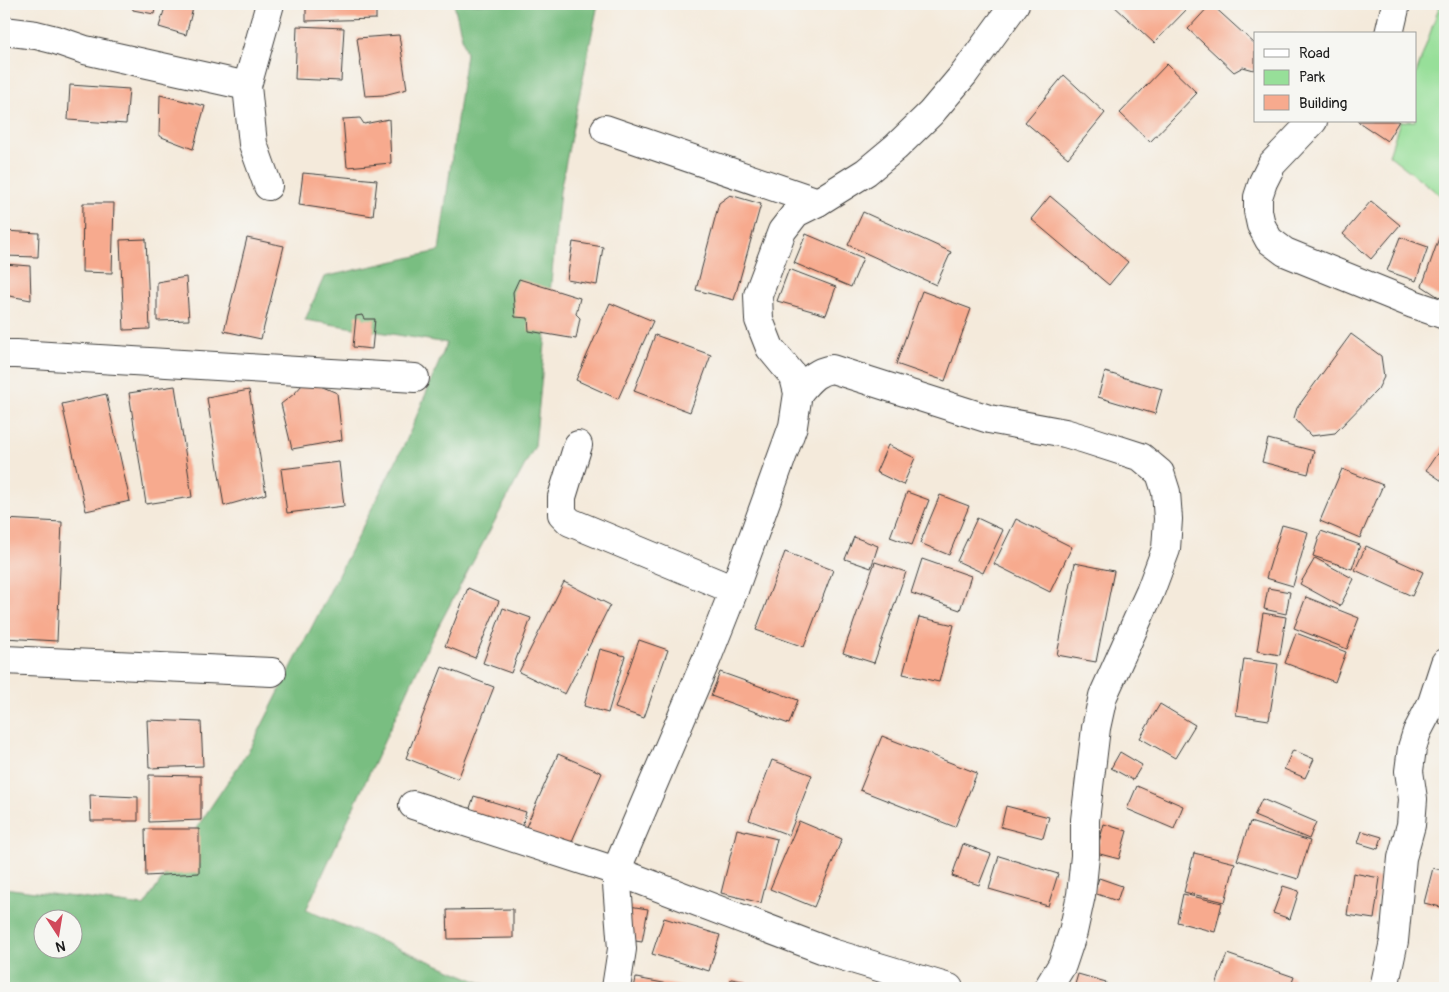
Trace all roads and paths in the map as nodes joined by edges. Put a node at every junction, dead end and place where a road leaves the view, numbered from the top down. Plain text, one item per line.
1 (270, 4) edge
2 (1015, 4) edge
3 (1396, 4) edge
4 (4, 31) edge
5 (1390, 32) edge
6 (247, 86) junction
7 (1312, 122) edge
8 (604, 129) dead end
9 (268, 186) dead end
10 (818, 202) junction
11 (1445, 315) edge
12 (4, 354) edge
13 (416, 378) dead end
14 (798, 393) junction
15 (578, 445) dead end
16 (734, 590) junction
17 (4, 660) edge
18 (1445, 663) edge
19 (272, 672) dead end
20 (413, 804) dead end
21 (616, 871) junction
22 (944, 987) edge
23 (616, 988) edge
24 (1048, 988) edge
25 (1384, 988) edge

1 - 6 street
2 - 10 street
3 - 5 street
4 - 6 street
6 - 9 street
7 - 11 street
8 - 10 street
10 - 14 street
12 - 13 street
14 - 16 street
14 - 24 street
15 - 16 street
16 - 21 street
17 - 19 street
18 - 25 street
20 - 21 street
21 - 22 street
21 - 23 street

